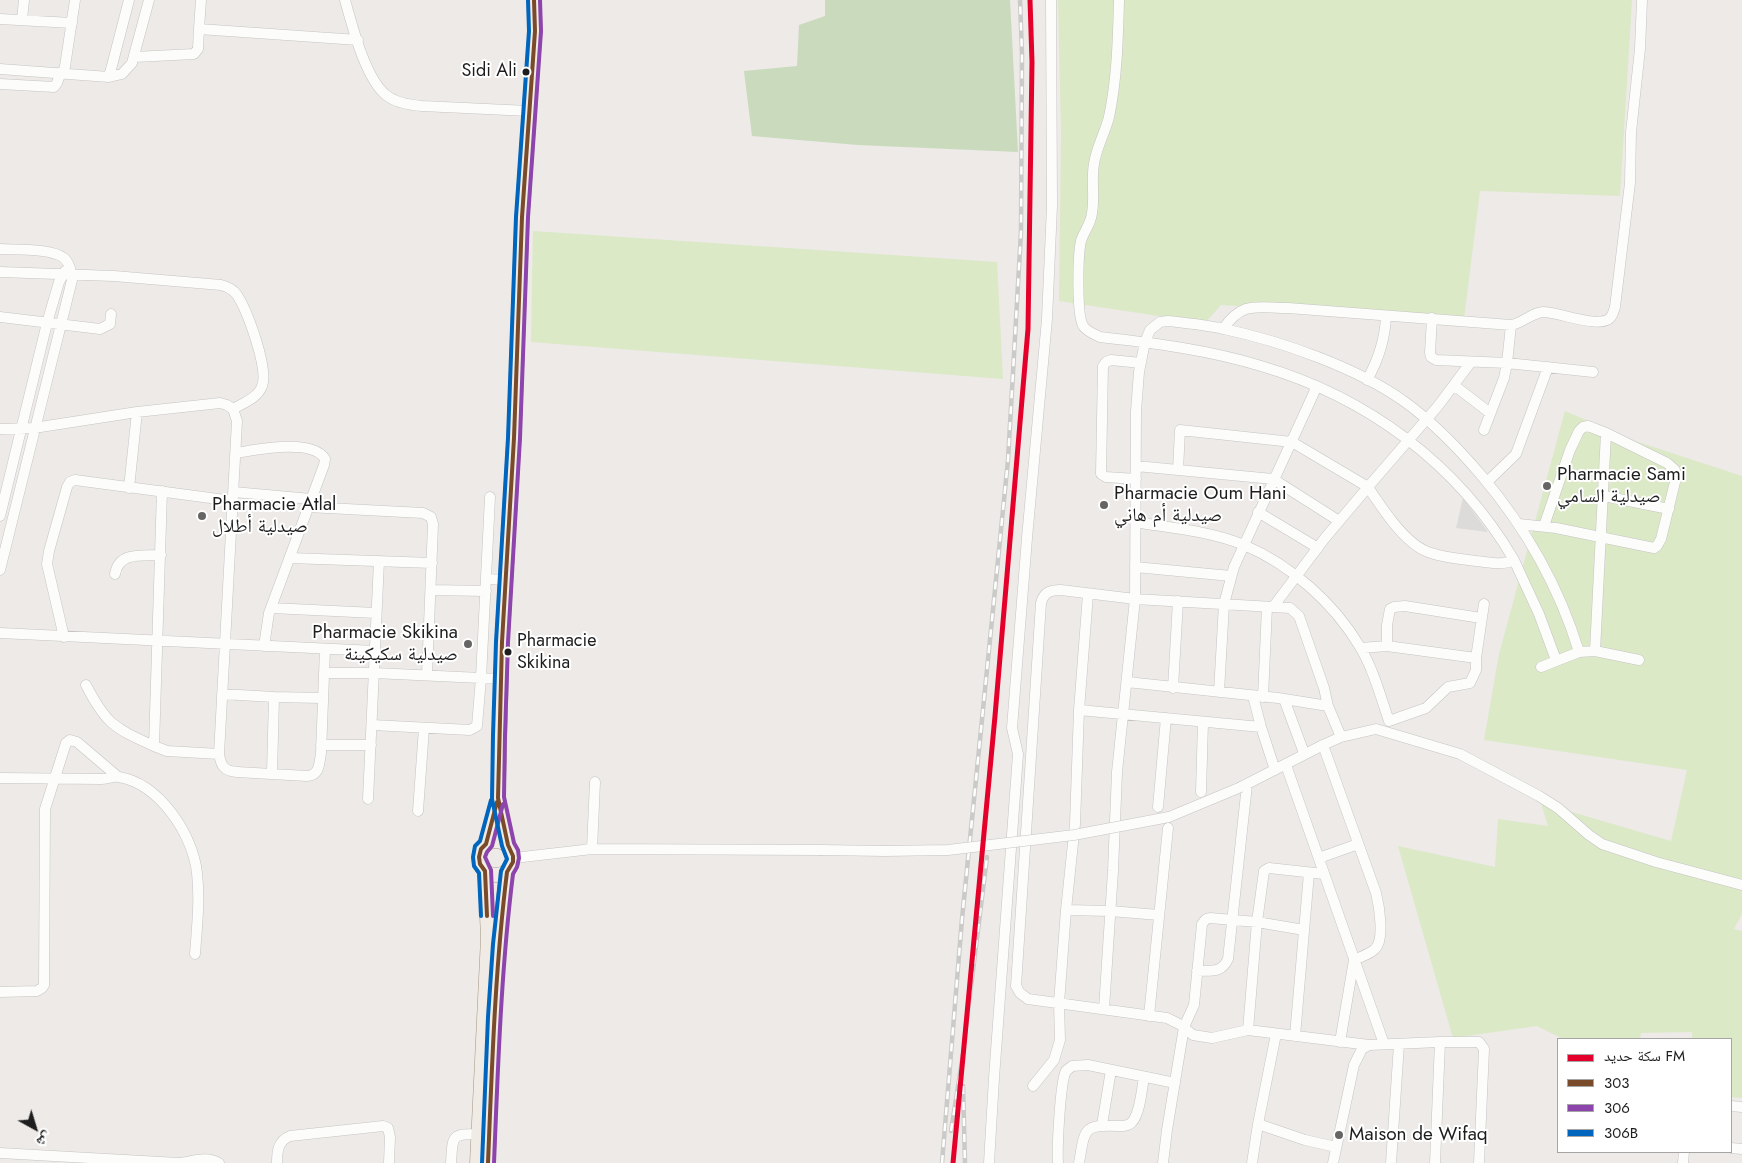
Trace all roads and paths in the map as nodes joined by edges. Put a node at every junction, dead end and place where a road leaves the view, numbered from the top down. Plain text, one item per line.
1 (24, 0) edge
2 (75, 0) edge
3 (129, 0) edge
4 (149, 0) edge
5 (201, 0) edge
6 (345, 0) edge
7 (534, 0) edge
8 (1050, 0) edge
9 (1119, 0) edge
10 (1642, 0) edge
11 (0, 19) edge
12 (22, 20) junction
13 (72, 23) junction
14 (199, 29) junction
15 (358, 40) junction
16 (134, 58) junction
17 (1, 69) edge
18 (62, 72) junction
19 (109, 77) junction
20 (0, 82) edge
21 (529, 111) junction
22 (0, 249) edge
23 (0, 272) edge
24 (67, 272) junction
25 (111, 314) dead end
26 (1386, 316) junction
27 (0, 317) edge
28 (1432, 318) junction
29 (47, 323) junction
30 (1511, 325) junction
31 (60, 326) junction
32 (1223, 328) junction
33 (1145, 342) junction
34 (1471, 362) junction
35 (1141, 363) junction
36 (1507, 363) junction
37 (1548, 367) junction
38 (1593, 372) dead end
39 (1367, 380) junction
40 (1317, 386) junction
41 (1455, 386) junction
42 (233, 409) junction
43 (137, 412) junction
44 (1490, 413) junction
45 (1427, 419) junction
46 (34, 428) junction
47 (0, 429) edge
48 (21, 430) junction
49 (1484, 430) dead end
50 (1606, 433) junction
51 (1409, 441) junction
52 (1292, 442) junction
53 (236, 453) junction
54 (1136, 466) junction
55 (1178, 470) junction
56 (1136, 479) junction
57 (1273, 479) junction
58 (1487, 482) junction
59 (1368, 487) junction
60 (129, 488) junction
61 (162, 492) junction
62 (233, 496) junction
63 (1604, 496) junction
64 (490, 497) dead end
65 (309, 503) junction
66 (16, 508) junction
67 (1, 509) edge
68 (1669, 509) junction
69 (1258, 512) junction
70 (1339, 521) junction
71 (1135, 522) junction
72 (1518, 524) junction
73 (1544, 526) junction
74 (1601, 537) junction
75 (1243, 545) junction
76 (1318, 548) junction
77 (161, 555) junction
78 (2, 558) edge
79 (290, 558) junction
80 (1514, 560) junction
81 (379, 561) junction
82 (432, 563) junction
83 (1135, 567) junction
84 (0, 570) edge
85 (115, 574) dead end
86 (1296, 575) junction
87 (1231, 576) junction
88 (486, 579) junction
89 (506, 580) junction
90 (431, 590) junction
91 (486, 591) junction
92 (1088, 594) junction
93 (1135, 599) junction
94 (1178, 601) junction
95 (1224, 604) junction
96 (1484, 604) dead end
97 (1270, 607) junction
98 (271, 608) junction
99 (376, 613) junction
100 (1481, 618) junction
101 (0, 634) edge
102 (64, 637) junction
103 (158, 640) junction
104 (226, 645) junction
105 (264, 646) junction
106 (1387, 646) junction
107 (1362, 648) junction
108 (325, 649) junction
109 (375, 651) junction
110 (1595, 651) junction
111 (1579, 652) junction
112 (1476, 658) junction
113 (1556, 660) junction
114 (1639, 660) dead end
115 (1541, 667) dead end
116 (324, 672) junction
117 (374, 673) junction
118 (427, 675) junction
119 (481, 678) junction
120 (502, 679) junction
121 (1127, 682) junction
122 (86, 685) dead end
123 (1172, 688) junction
124 (1219, 692) junction
125 (222, 694) junction
126 (1258, 696) junction
127 (274, 697) junction
128 (322, 698) junction
129 (1284, 699) junction
130 (1328, 706) junction
131 (1079, 710) junction
132 (1122, 714) junction
133 (1166, 718) junction
134 (1203, 722) junction
135 (372, 725) junction
136 (1261, 726) junction
137 (424, 728) junction
138 (1341, 737) junction
139 (321, 745) junction
140 (371, 745) junction
141 (1323, 745) junction
142 (154, 746) junction
143 (219, 754) junction
144 (1304, 754) junction
145 (1286, 764) junction
146 (1275, 770) junction
147 (272, 773) junction
148 (117, 776) junction
149 (0, 778) edge
150 (54, 780) junction
151 (596, 782) dead end
152 (1244, 786) junction
153 (1201, 792) dead end
154 (498, 798) junction
155 (368, 800) dead end
156 (1158, 807) dead end
157 (418, 811) dead end
158 (1168, 828) dead end
159 (486, 844) junction
160 (1358, 844) junction
161 (508, 845) junction
162 (592, 849) junction
163 (514, 858) junction
164 (1319, 858) junction
165 (485, 871) junction
166 (507, 872) junction
167 (1309, 873) junction
168 (1324, 874) junction
169 (1742, 885) edge
170 (1066, 910) junction
171 (1110, 911) junction
172 (1158, 915) junction
173 (1232, 920) junction
174 (1257, 922) junction
175 (1304, 930) junction
176 (195, 954) dead end
177 (1354, 960) junction
178 (1197, 971) junction
179 (0, 992) edge
180 (1059, 1003) junction
181 (1104, 1009) junction
182 (1149, 1016) junction
183 (1184, 1027) junction
184 (1248, 1030) junction
185 (1276, 1034) junction
186 (1295, 1036) junction
187 (1340, 1042) junction
188 (1440, 1042) junction
189 (1384, 1044) junction
190 (1399, 1044) junction
191 (1369, 1045) junction
192 (1111, 1070) junction
193 (1144, 1077) junction
194 (1175, 1083) junction
195 (1033, 1086) dead end
196 (1258, 1124) junction
197 (1102, 1125) junction
198 (479, 1134) junction
199 (1336, 1147) junction
200 (0, 1153) edge
201 (42, 1159) edge
202 (85, 1160) edge
203 (184, 1163) edge
204 (219, 1163) edge
205 (277, 1163) edge
206 (389, 1163) edge
207 (451, 1163) edge
208 (477, 1163) edge
209 (488, 1163) edge
210 (989, 1163) edge
211 (1058, 1163) edge
212 (1079, 1163) edge
213 (1163, 1163) edge
214 (1252, 1163) edge
215 (1334, 1163) edge
216 (1391, 1163) edge
217 (1435, 1163) edge
218 (1479, 1163) edge

1 - 12 street
2 - 13 street
3 - 19 street
4 - 16 street
5 - 14 street
6 - 15 street
7 - 21 main road
8 - 210 street
9 - 33 street
10 - 30 street
11 - 12 street
12 - 13 street
13 - 18 street
14 - 15 street
14 - 16 street
15 - 21 street
16 - 19 street
17 - 18 street
17 - 20 street
18 - 19 street
18 - 20 street
21 - 89 main road
22 - 24 street
23 - 24 street
24 - 29 street
24 - 31 street
24 - 42 street
25 - 31 street
26 - 28 street
26 - 32 street
26 - 39 street
27 - 29 street
28 - 30 street
28 - 34 street
29 - 31 street
29 - 48 street
30 - 36 street
31 - 46 street
32 - 33 street
32 - 39 street
33 - 35 street
33 - 40 street
34 - 36 street
34 - 41 street
35 - 54 street
35 - 56 street
36 - 37 street
36 - 44 street
37 - 38 street
37 - 58 street
39 - 45 street
40 - 51 street
40 - 52 street
41 - 44 street
41 - 45 street
42 - 43 street
42 - 53 street
43 - 46 street
43 - 60 street
44 - 49 street
45 - 51 street
45 - 58 street
46 - 48 street
46 - 66 street
47 - 48 street
48 - 67 street
50 - 63 street
50 - 68 street
50 - 73 street
51 - 59 street
51 - 80 street
52 - 55 street
52 - 57 street
52 - 59 street
53 - 62 street
53 - 65 street
54 - 55 street
54 - 56 street
55 - 57 street
56 - 71 street
57 - 69 street
57 - 70 street
58 - 72 street
59 - 70 street
59 - 80 street
60 - 61 street
60 - 102 street
61 - 62 street
61 - 77 street
62 - 65 street
62 - 104 street
63 - 68 street
63 - 74 street
64 - 88 street
65 - 79 street
65 - 82 street
66 - 67 street
66 - 78 street
68 - 74 street
69 - 75 street
69 - 76 street
70 - 76 street
71 - 75 street
71 - 83 street
72 - 73 street
72 - 111 street
73 - 74 street
74 - 110 street
75 - 86 street
75 - 87 street
76 - 86 street
77 - 85 street
77 - 103 street
78 - 84 street
79 - 81 street
79 - 98 street
80 - 113 street
81 - 82 street
81 - 99 street
82 - 90 street
83 - 87 street
83 - 93 street
86 - 97 street
86 - 107 street
87 - 95 street
88 - 89 street
88 - 91 street
89 - 120 main road
90 - 91 street
90 - 118 street
91 - 119 street
92 - 93 street
92 - 131 street
92 - 180 street
93 - 94 street
93 - 121 street
94 - 95 street
94 - 123 street
95 - 97 street
95 - 124 street
96 - 100 street
97 - 126 street
97 - 130 street
98 - 99 street
98 - 105 street
99 - 109 street
100 - 106 street
100 - 112 street
101 - 102 street
102 - 103 street
103 - 104 street
103 - 142 street
104 - 105 street
104 - 125 street
105 - 108 street
106 - 107 street
106 - 112 street
107 - 112 street
108 - 109 street
108 - 116 street
109 - 117 street
110 - 111 street
110 - 114 street
111 - 113 street
113 - 115 street
116 - 117 street
116 - 128 street
117 - 118 street
117 - 135 street
118 - 119 street
119 - 120 street
119 - 137 street
120 - 154 main road
121 - 123 street
121 - 132 street
122 - 142 street
123 - 124 street
124 - 126 street
125 - 127 street
125 - 143 street
126 - 129 street
126 - 136 street
127 - 128 street
127 - 147 street
128 - 139 street
129 - 130 street
129 - 144 street
130 - 138 street
131 - 132 street
131 - 170 street
132 - 133 street
132 - 171 street
133 - 134 street
133 - 156 street
134 - 136 street
134 - 153 street
135 - 137 street
135 - 140 street
136 - 146 street
137 - 157 street
138 - 141 street
138 - 169 street
139 - 140 street
139 - 147 street
140 - 155 street
141 - 144 street
141 - 160 street
142 - 143 street
143 - 147 street
144 - 145 street
145 - 146 street
145 - 164 street
146 - 152 street
148 - 150 street
148 - 150 street
148 - 176 street
149 - 150 street
150 - 179 street
151 - 162 street
152 - 162 street, bridge
152 - 173 street
154 - 159 main road
154 - 161 main road
158 - 172 street
159 - 161 main road
159 - 165 main road
160 - 164 street
160 - 177 street
161 - 163 main road
162 - 163 street
163 - 166 main road
164 - 168 street
165 - 166 main road
165 - 198 main road
166 - 209 main road
167 - 168 street
167 - 174 street
167 - 175 street
168 - 177 street
170 - 171 street
170 - 180 street
171 - 172 street
171 - 181 street
172 - 182 street
173 - 174 street
173 - 178 street
173 - 178 street
174 - 175 street
174 - 184 street
175 - 186 street
177 - 187 street
177 - 189 street
178 - 183 street
180 - 181 street
180 - 195 street
181 - 182 street
182 - 183 street
183 - 184 street
183 - 194 street
184 - 185 street
185 - 186 street
185 - 196 street
186 - 187 street
187 - 191 street
188 - 190 street
188 - 217 street
188 - 218 street
189 - 190 street
189 - 191 street
190 - 216 street
191 - 199 street
192 - 193 street
192 - 197 street
192 - 211 street
193 - 194 street
193 - 197 street
194 - 213 street
196 - 199 street
196 - 214 street
197 - 212 street
198 - 207 street
198 - 208 main road
199 - 215 street
200 - 201 street
201 - 202 street
202 - 203 street
203 - 204 street
205 - 206 street

